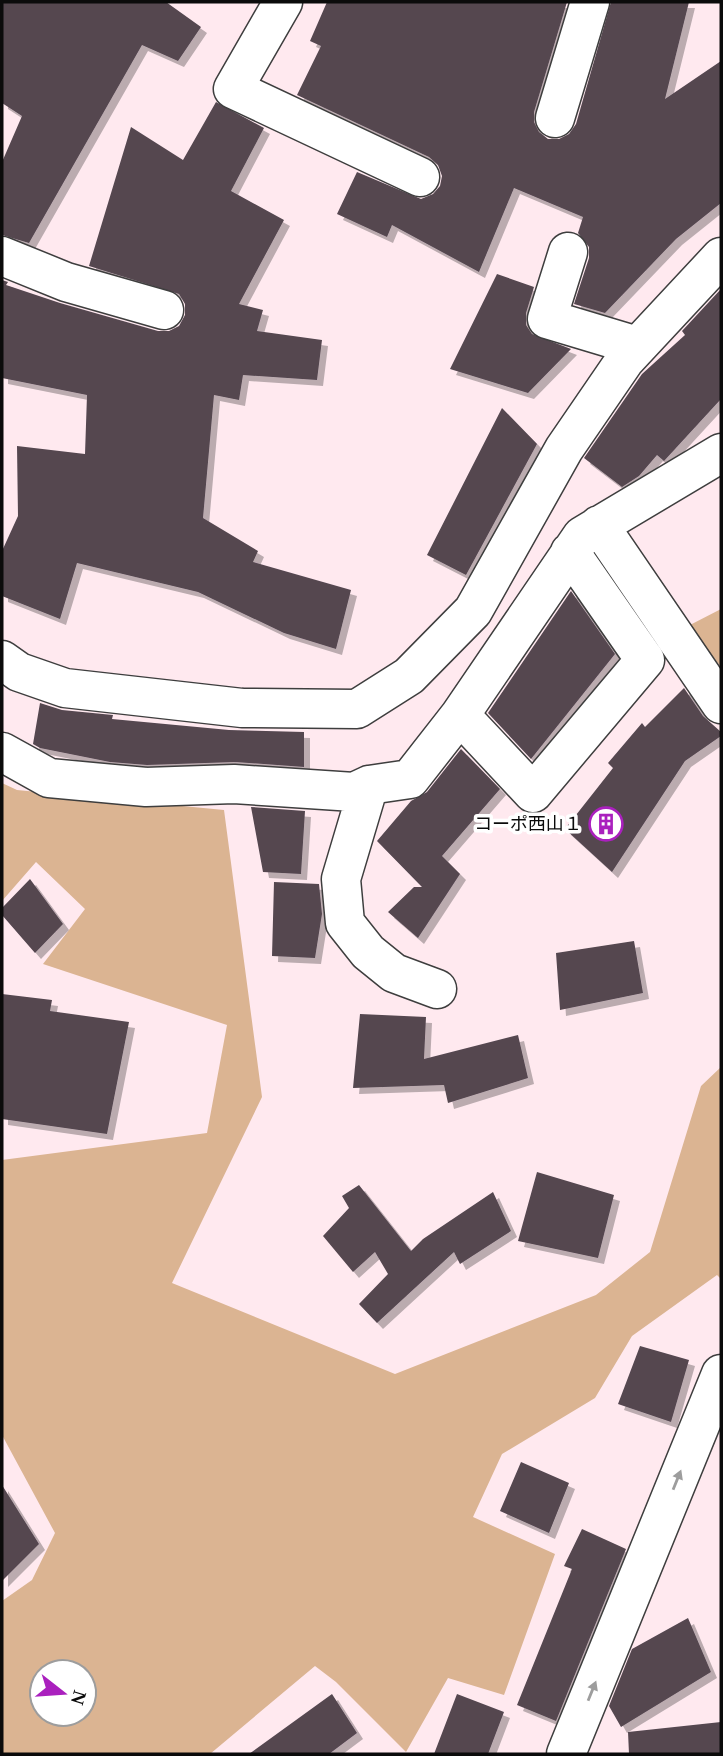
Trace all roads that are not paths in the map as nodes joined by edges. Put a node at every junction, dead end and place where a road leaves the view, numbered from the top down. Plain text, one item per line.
1 (283, 2) edge
2 (590, 2) edge
3 (555, 118) dead end
4 (420, 177) dead end
5 (568, 251) dead end
6 (2, 256) edge
7 (721, 257) edge
8 (164, 310) dead end
9 (638, 346) junction
10 (721, 453) edge
11 (540, 492) junction
12 (584, 537) junction
13 (2, 660) edge
14 (721, 704) edge
15 (460, 715) junction
16 (2, 752) edge
17 (369, 785) junction
18 (437, 989) dead end
19 (721, 1374) edge
20 (566, 1754) edge

1 - 4 street
2 - 3 street
5 - 9 street
6 - 8 street
7 - 9 street
9 - 11 street
10 - 12 street
11 - 12 street
11 - 13 street
12 - 14 street
12 - 15 street
12 - 15 street
15 - 17 street
16 - 17 street
17 - 18 street
20 -> 19 street

